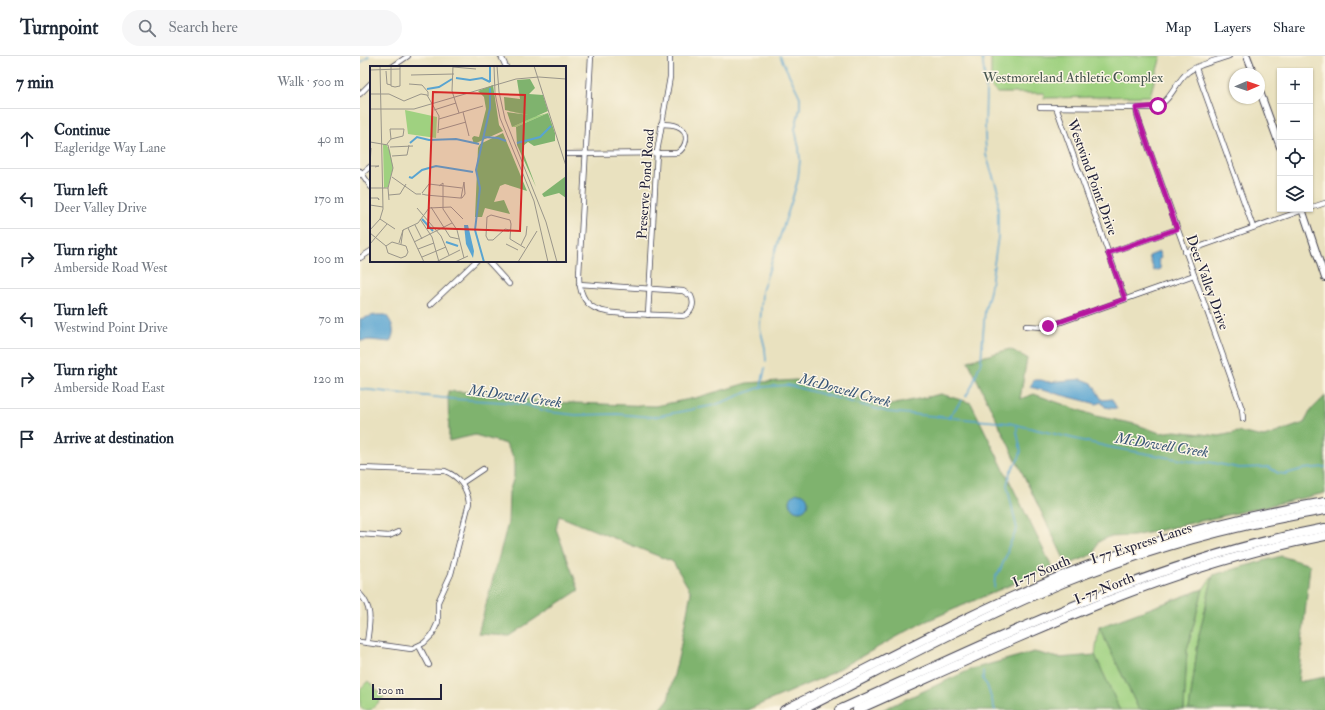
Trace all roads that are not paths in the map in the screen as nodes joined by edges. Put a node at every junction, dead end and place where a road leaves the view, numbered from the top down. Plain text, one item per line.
1 (408, 56) edge
2 (501, 56) edge
3 (591, 56) edge
4 (670, 56) edge
5 (1229, 56) edge
6 (1247, 56) edge
7 (393, 66) edge
8 (506, 66) edge
9 (1196, 68) junction
10 (1252, 68) edge
11 (370, 84) edge
12 (360, 94) edge
13 (1264, 104) edge
14 (1040, 107) dead end
15 (1056, 107) junction
16 (1136, 108) junction
17 (661, 124) junction
18 (1277, 140) edge
19 (657, 152) junction
20 (566, 154) edge
21 (586, 154) junction
22 (370, 167) edge
23 (361, 173) edge
24 (370, 186) edge
25 (1325, 203) edge
26 (1313, 207) edge
27 (1296, 212) edge
28 (1305, 212) edge
29 (1253, 227) junction
30 (1177, 229) junction
31 (370, 252) edge
32 (1186, 252) junction
33 (1108, 253) junction
34 (360, 258) edge
35 (1320, 260) junction
36 (475, 262) edge
37 (489, 262) edge
38 (1325, 270) edge
39 (1194, 275) junction
40 (1325, 278) edge
41 (509, 284) dead end
42 (579, 284) junction
43 (649, 289) junction
44 (1125, 299) junction
45 (430, 305) dead end
46 (648, 315) junction
47 (1026, 326) dead end
48 (1242, 419) dead end
49 (360, 468) edge
50 (483, 469) dead end
51 (462, 483) junction
52 (1325, 502) edge
53 (1325, 510) edge
54 (1325, 528) edge
55 (398, 532) dead end
56 (360, 534) edge
57 (1325, 536) edge
58 (360, 594) edge
59 (360, 642) edge
60 (367, 643) junction
61 (419, 646) junction
62 (945, 662) junction
63 (429, 665) dead end
64 (902, 690) junction
65 (784, 710) edge
66 (802, 710) edge
67 (839, 710) edge
68 (857, 710) edge

1 - 7 street
2 - 8 street
3 - 21 street
4 - 17 street, Preserve Pond Road
5 - 9 street
6 - 10 street
9 - 16 street
9 - 29 street
11 - 12 street
13 - 18 street
14 - 15 street
15 - 16 street
15 - 33 street, Westwind Point Drive
16 - 30 street, Deer Valley Drive
17 - 19 street, Preserve Pond Road
17 - 19 street
19 - 21 street
19 - 43 street, Preserve Pond Road
20 - 21 street
21 - 42 street
22 - 23 street
23 - 24 street
25 - 26 street
27 - 29 street
28 - 35 street
29 - 32 street
30 - 32 street, Deer Valley Drive
30 - 33 street
31 - 34 street
32 - 39 street, Deer Valley Drive
33 - 44 street, Westwind Point Drive
35 - 38 street
35 - 40 street
36 - 45 street
37 - 41 street
39 - 44 street
39 - 48 street, Deer Valley Drive
42 - 43 street
42 - 46 street
43 - 46 street, Preserve Pond Road
43 - 46 street
44 - 47 street
49 - 51 street
50 - 51 street
51 - 61 street
52 - 65 highway, I-77 South
53 - 66 highway, I 77 Express Lanes
54 - 62 highway
55 - 56 street
57 - 64 highway, I-77 North
58 - 60 street
59 - 60 street
60 - 61 street
61 - 63 street
62 - 64 highway
62 - 67 highway
64 - 68 highway

